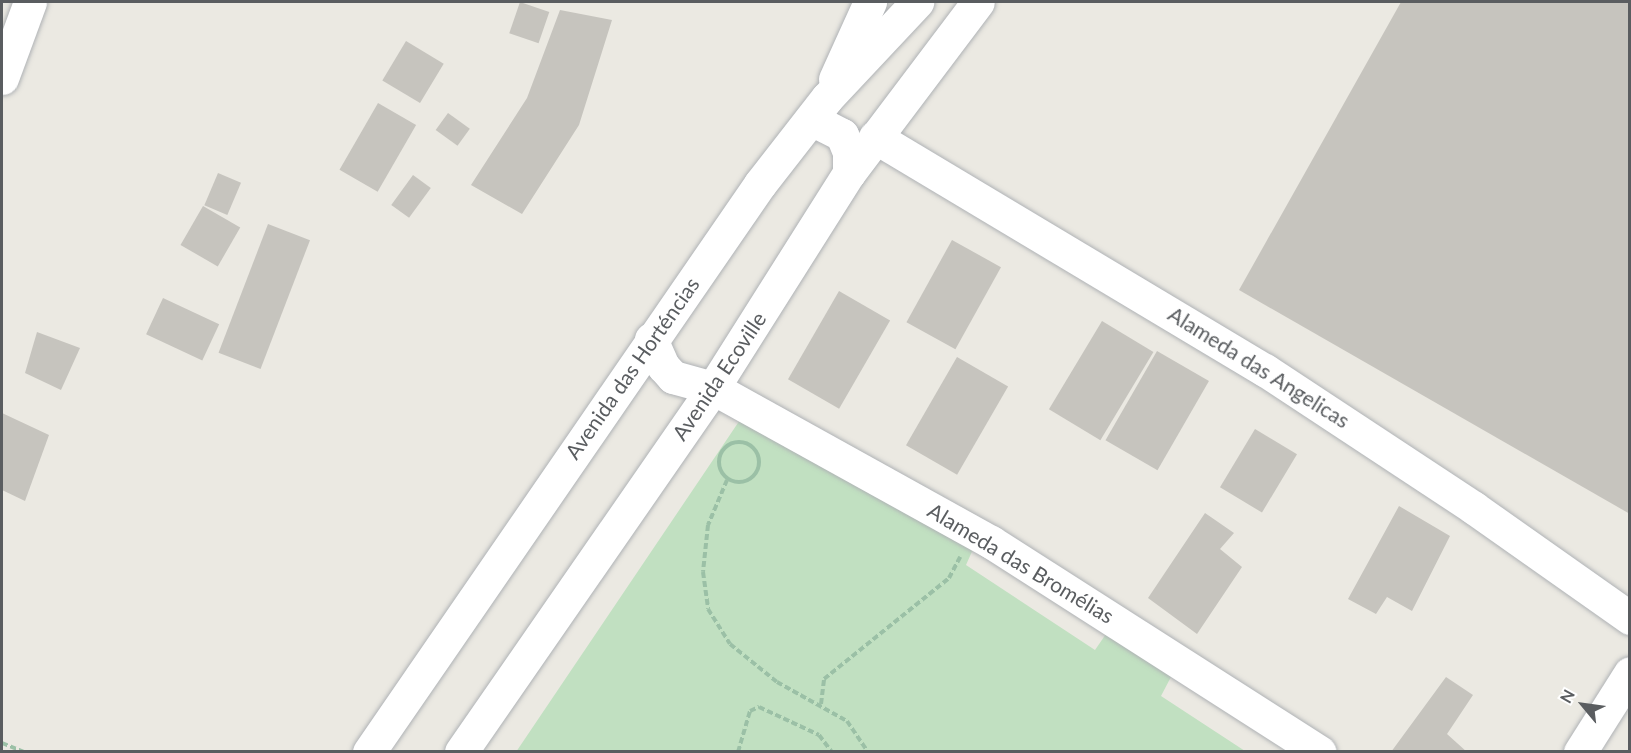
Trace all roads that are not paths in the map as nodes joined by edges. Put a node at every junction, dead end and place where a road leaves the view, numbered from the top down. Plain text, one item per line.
1 (30, 2) edge
2 (870, 2) edge
3 (917, 2) edge
4 (978, 2) edge
5 (2, 78) edge
6 (819, 108) junction
7 (875, 137) junction
8 (849, 173) junction
9 (651, 339) junction
10 (713, 388) junction
11 (1629, 618) edge
12 (1629, 673) edge
13 (1317, 750) edge
14 (369, 752) edge
15 (461, 752) edge
16 (1580, 752) edge

1 - 5 street
2 - 6 street
3 - 6 street, Avenida das Horténcias
4 - 7 street, Avenida Ecoville
6 - 8 street
6 - 9 street, Avenida das Horténcias
7 - 8 street, Avenida Ecoville
7 - 11 street, Alameda das Angelicas
8 - 10 street, Avenida Ecoville
9 - 10 street, Alameda das Bromélias
9 - 14 street, Avenida das Horténcias
10 - 13 street, Alameda das Bromélias
10 - 15 street, Avenida Ecoville
12 - 16 street

